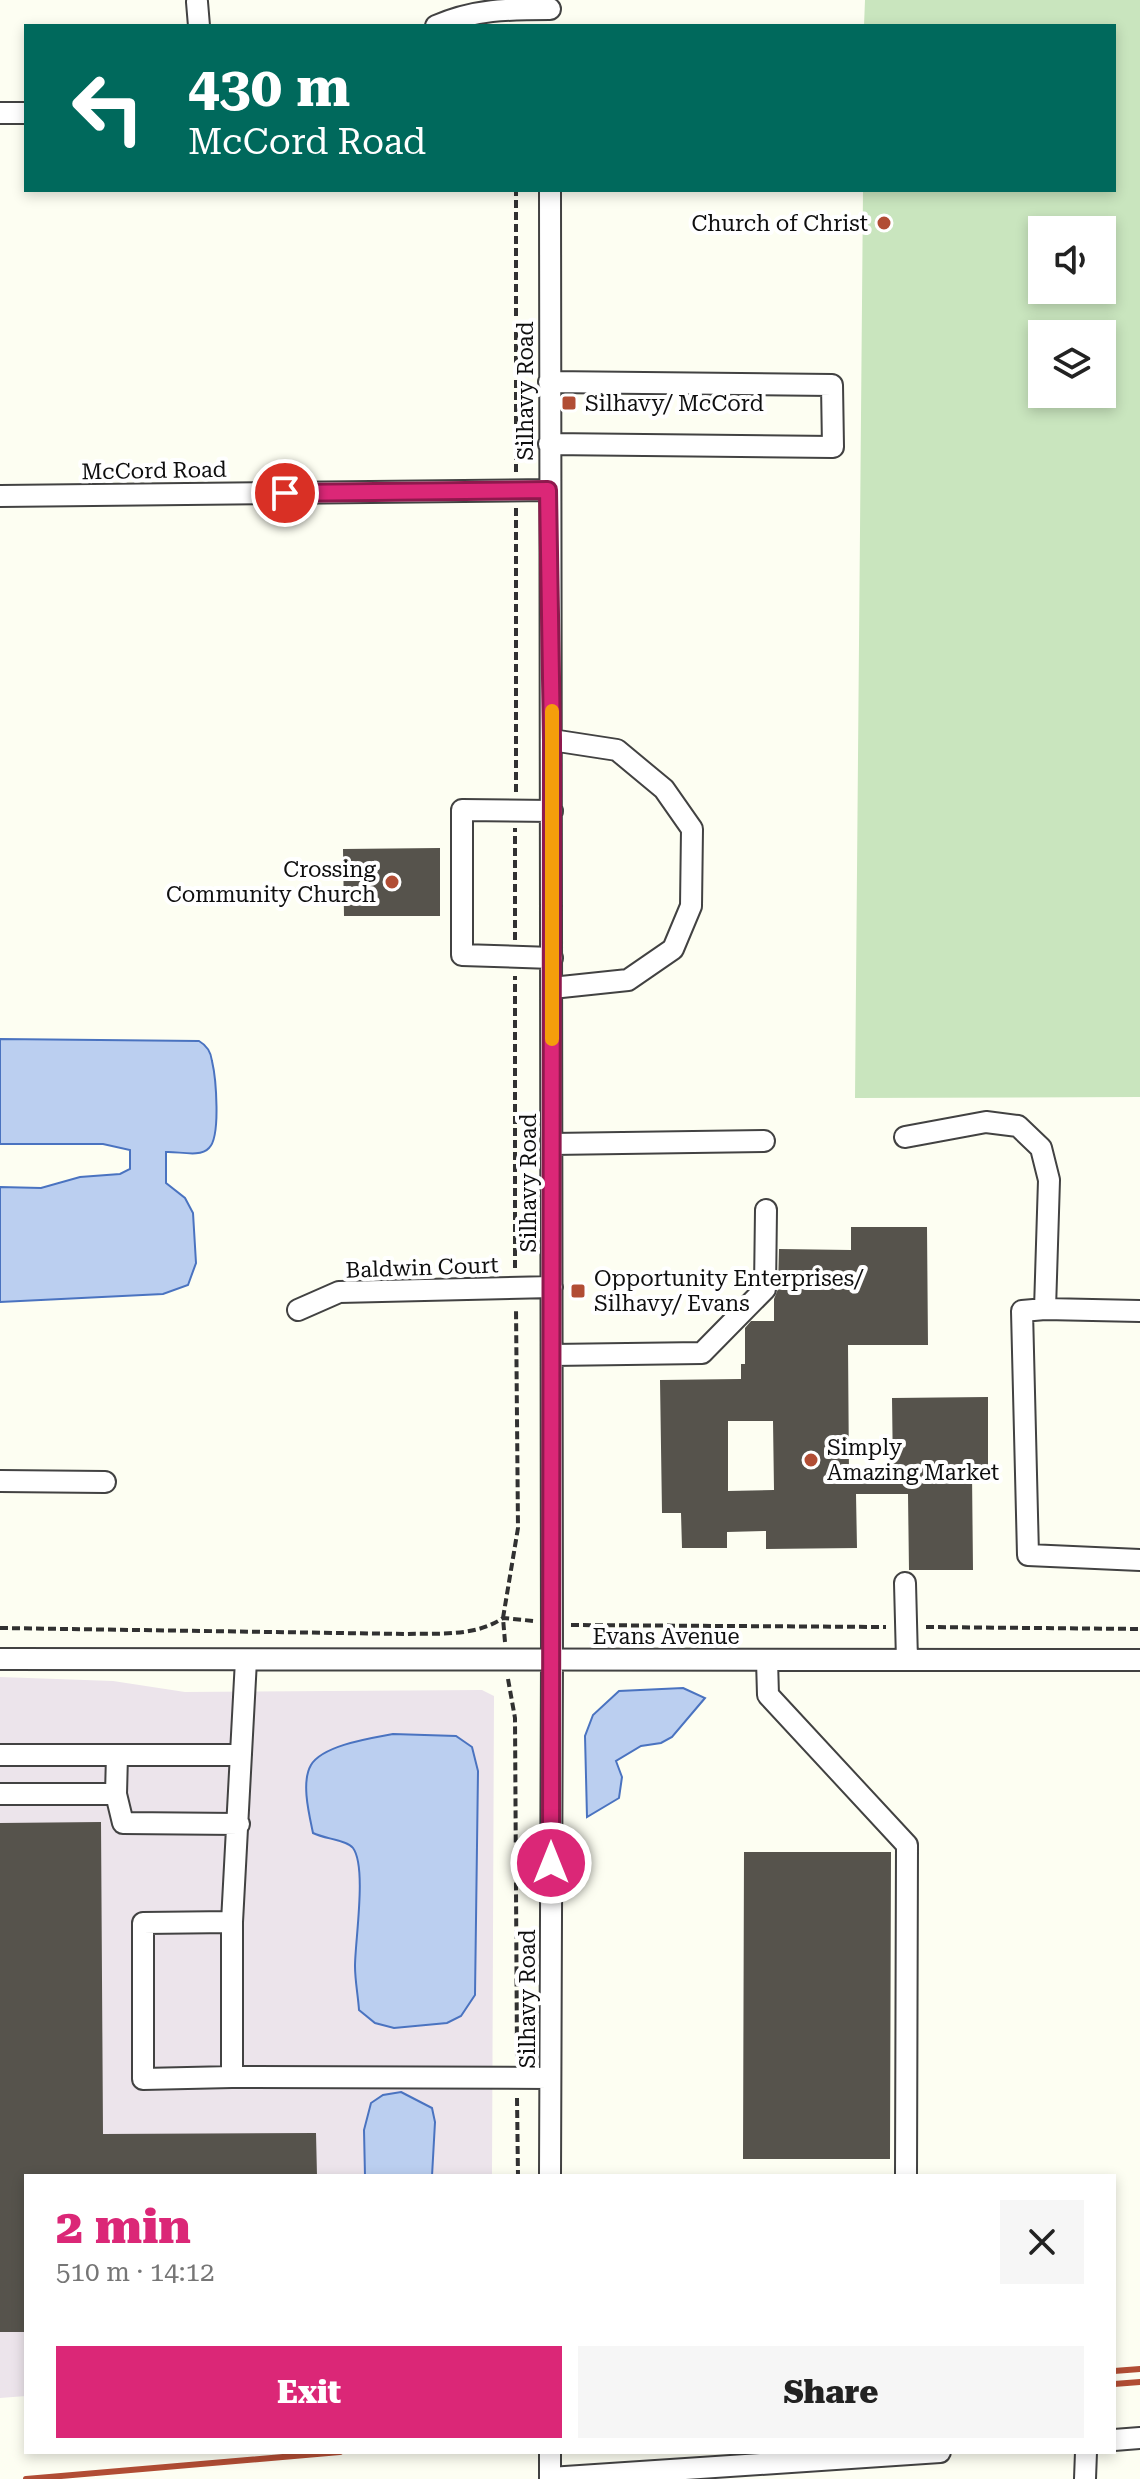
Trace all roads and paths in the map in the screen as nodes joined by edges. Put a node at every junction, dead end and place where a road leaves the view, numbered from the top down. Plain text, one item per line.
1 (197, 2) dead end
2 (550, 12) edge
3 (199, 24) edge
4 (441, 24) edge
5 (0, 113) edge
6 (24, 113) edge
7 (516, 192) edge
8 (550, 192) edge
9 (549, 382) junction
10 (549, 444) junction
11 (548, 490) junction
12 (516, 491) junction
13 (0, 496) edge
14 (552, 740) junction
15 (515, 811) junction
16 (552, 811) junction
17 (515, 957) junction
18 (552, 958) junction
19 (552, 988) junction
20 (905, 1137) dead end
21 (764, 1141) dead end
22 (552, 1144) junction
23 (766, 1210) dead end
24 (552, 1287) junction
25 (515, 1288) junction
26 (1045, 1309) junction
27 (298, 1310) dead end
28 (1140, 1311) edge
29 (552, 1355) junction
30 (0, 1481) edge
31 (105, 1482) dead end
32 (1140, 1560) edge
33 (905, 1583) dead end
34 (0, 1659) edge
35 (246, 1660) junction
36 (552, 1660) junction
37 (767, 1660) junction
38 (907, 1660) junction
39 (1140, 1660) edge
40 (507, 1661) junction
41 (0, 1755) edge
42 (117, 1755) junction
43 (241, 1755) junction
44 (0, 1794) edge
45 (116, 1794) junction
46 (239, 1824) junction
47 (232, 1922) junction
48 (232, 2077) junction
49 (517, 2078) junction
50 (550, 2078) junction
51 (518, 2174) edge
52 (550, 2174) edge
53 (906, 2174) edge
54 (1140, 2438) edge
55 (1116, 2440) edge
56 (550, 2454) edge
57 (911, 2454) edge
58 (1086, 2454) edge
59 (550, 2479) edge
60 (1085, 2479) edge

1 - 3 street
2 - 4 street
5 - 6 street
7 - 12 path
8 - 9 street, Silhavy Road
9 - 10 street, Silhavy Road
9 - 10 street
10 - 11 street, Silhavy Road
11 - 12 street, McCord Road
11 - 14 street, Silhavy Road
12 - 13 street, McCord Road
12 - 15 path
14 - 16 street, Silhavy Road
14 - 19 street
15 - 16 street
15 - 17 path
15 - 17 street
16 - 18 street, Silhavy Road
17 - 18 street
17 - 25 path
18 - 19 street, Silhavy Road
19 - 22 street, Silhavy Road
20 - 26 street
21 - 22 street
22 - 24 street, Silhavy Road
23 - 29 street
24 - 25 street, Baldwin Court
24 - 29 street, Silhavy Road
25 - 27 street, Baldwin Court
25 - 40 path
26 - 28 street
26 - 32 street
29 - 36 street, Silhavy Road
30 - 31 street
33 - 38 street
34 - 35 street, Evans Avenue
35 - 40 street, Evans Avenue
35 - 43 street
36 - 37 street, Evans Avenue
36 - 40 street, Evans Avenue
36 - 50 street, Silhavy Road
37 - 38 street, Evans Avenue
37 - 53 street
38 - 39 street, Evans Avenue
40 - 49 path
41 - 42 street
42 - 43 street
42 - 45 street
43 - 46 street
44 - 45 street
45 - 46 street
46 - 47 street
47 - 48 street
47 - 48 street
48 - 49 street
49 - 50 street
49 - 51 path
50 - 52 street, Silhavy Road
54 - 55 street
56 - 59 street
57 - 59 street
58 - 60 street

